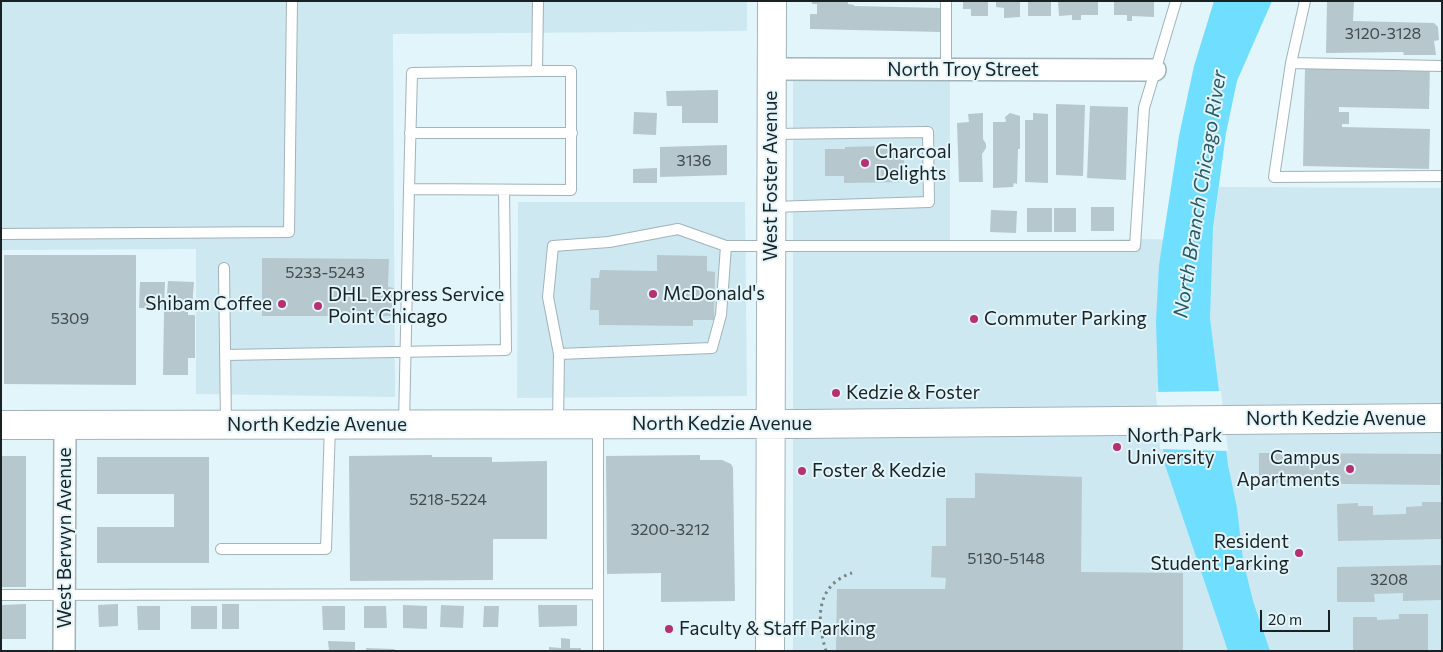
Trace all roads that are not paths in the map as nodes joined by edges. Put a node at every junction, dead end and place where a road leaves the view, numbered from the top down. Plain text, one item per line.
1 (292, 1) edge
2 (538, 1) edge
3 (772, 1) edge
4 (946, 1) edge
5 (1176, 1) edge
6 (1305, 1) edge
7 (1291, 63) junction
8 (1442, 66) edge
9 (772, 69) junction
10 (946, 70) junction
11 (1155, 70) junction
12 (537, 71) junction
13 (410, 133) junction
14 (572, 133) junction
15 (771, 134) junction
16 (1442, 176) edge
17 (409, 189) junction
18 (504, 190) junction
19 (771, 207) junction
20 (1, 234) edge
21 (771, 245) junction
22 (726, 246) junction
23 (224, 268) dead end
24 (405, 351) junction
25 (559, 354) junction
26 (225, 355) junction
27 (1442, 418) edge
28 (558, 424) junction
29 (770, 424) junction
30 (1, 425) edge
31 (65, 425) junction
32 (226, 425) junction
33 (330, 425) junction
34 (404, 425) junction
35 (598, 425) junction
36 (221, 549) dead end
37 (64, 594) junction
38 (598, 594) junction
39 (1, 595) edge
40 (64, 651) edge
41 (598, 651) edge
42 (770, 651) edge

1 - 20 lane
2 - 12 lane
3 - 9 main road, West Foster Avenue
4 - 10 lane
5 - 11 lane
6 - 7 lane
7 - 8 lane
7 - 16 lane
9 - 10 street, North Troy Street
9 - 15 main road, West Foster Avenue
10 - 11 street, North Troy Street
11 - 21 lane
12 - 13 lane
12 - 14 lane
13 - 14 lane
13 - 17 lane
14 - 18 lane
15 - 19 main road, West Foster Avenue
15 - 19 lane
17 - 18 lane
17 - 24 lane
18 - 24 lane
19 - 21 main road, West Foster Avenue
21 - 22 lane
21 - 29 main road, West Foster Avenue
22 - 25 lane
22 - 25 lane
23 - 26 lane
24 - 26 lane
24 - 34 lane
25 - 28 lane
26 - 32 lane
27 - 29 main road, North Kedzie Avenue
28 - 34 main road, North Kedzie Avenue
28 - 35 main road, North Kedzie Avenue
29 - 35 main road, North Kedzie Avenue
29 - 42 main road, West Foster Avenue
30 - 31 main road, North Kedzie Avenue
31 - 32 main road, North Kedzie Avenue
31 - 37 street, West Berwyn Avenue
32 - 33 main road, North Kedzie Avenue
33 - 34 main road, North Kedzie Avenue
33 - 36 lane
35 - 38 lane
37 - 38 lane
37 - 39 lane
37 - 40 street, West Berwyn Avenue
38 - 41 lane

